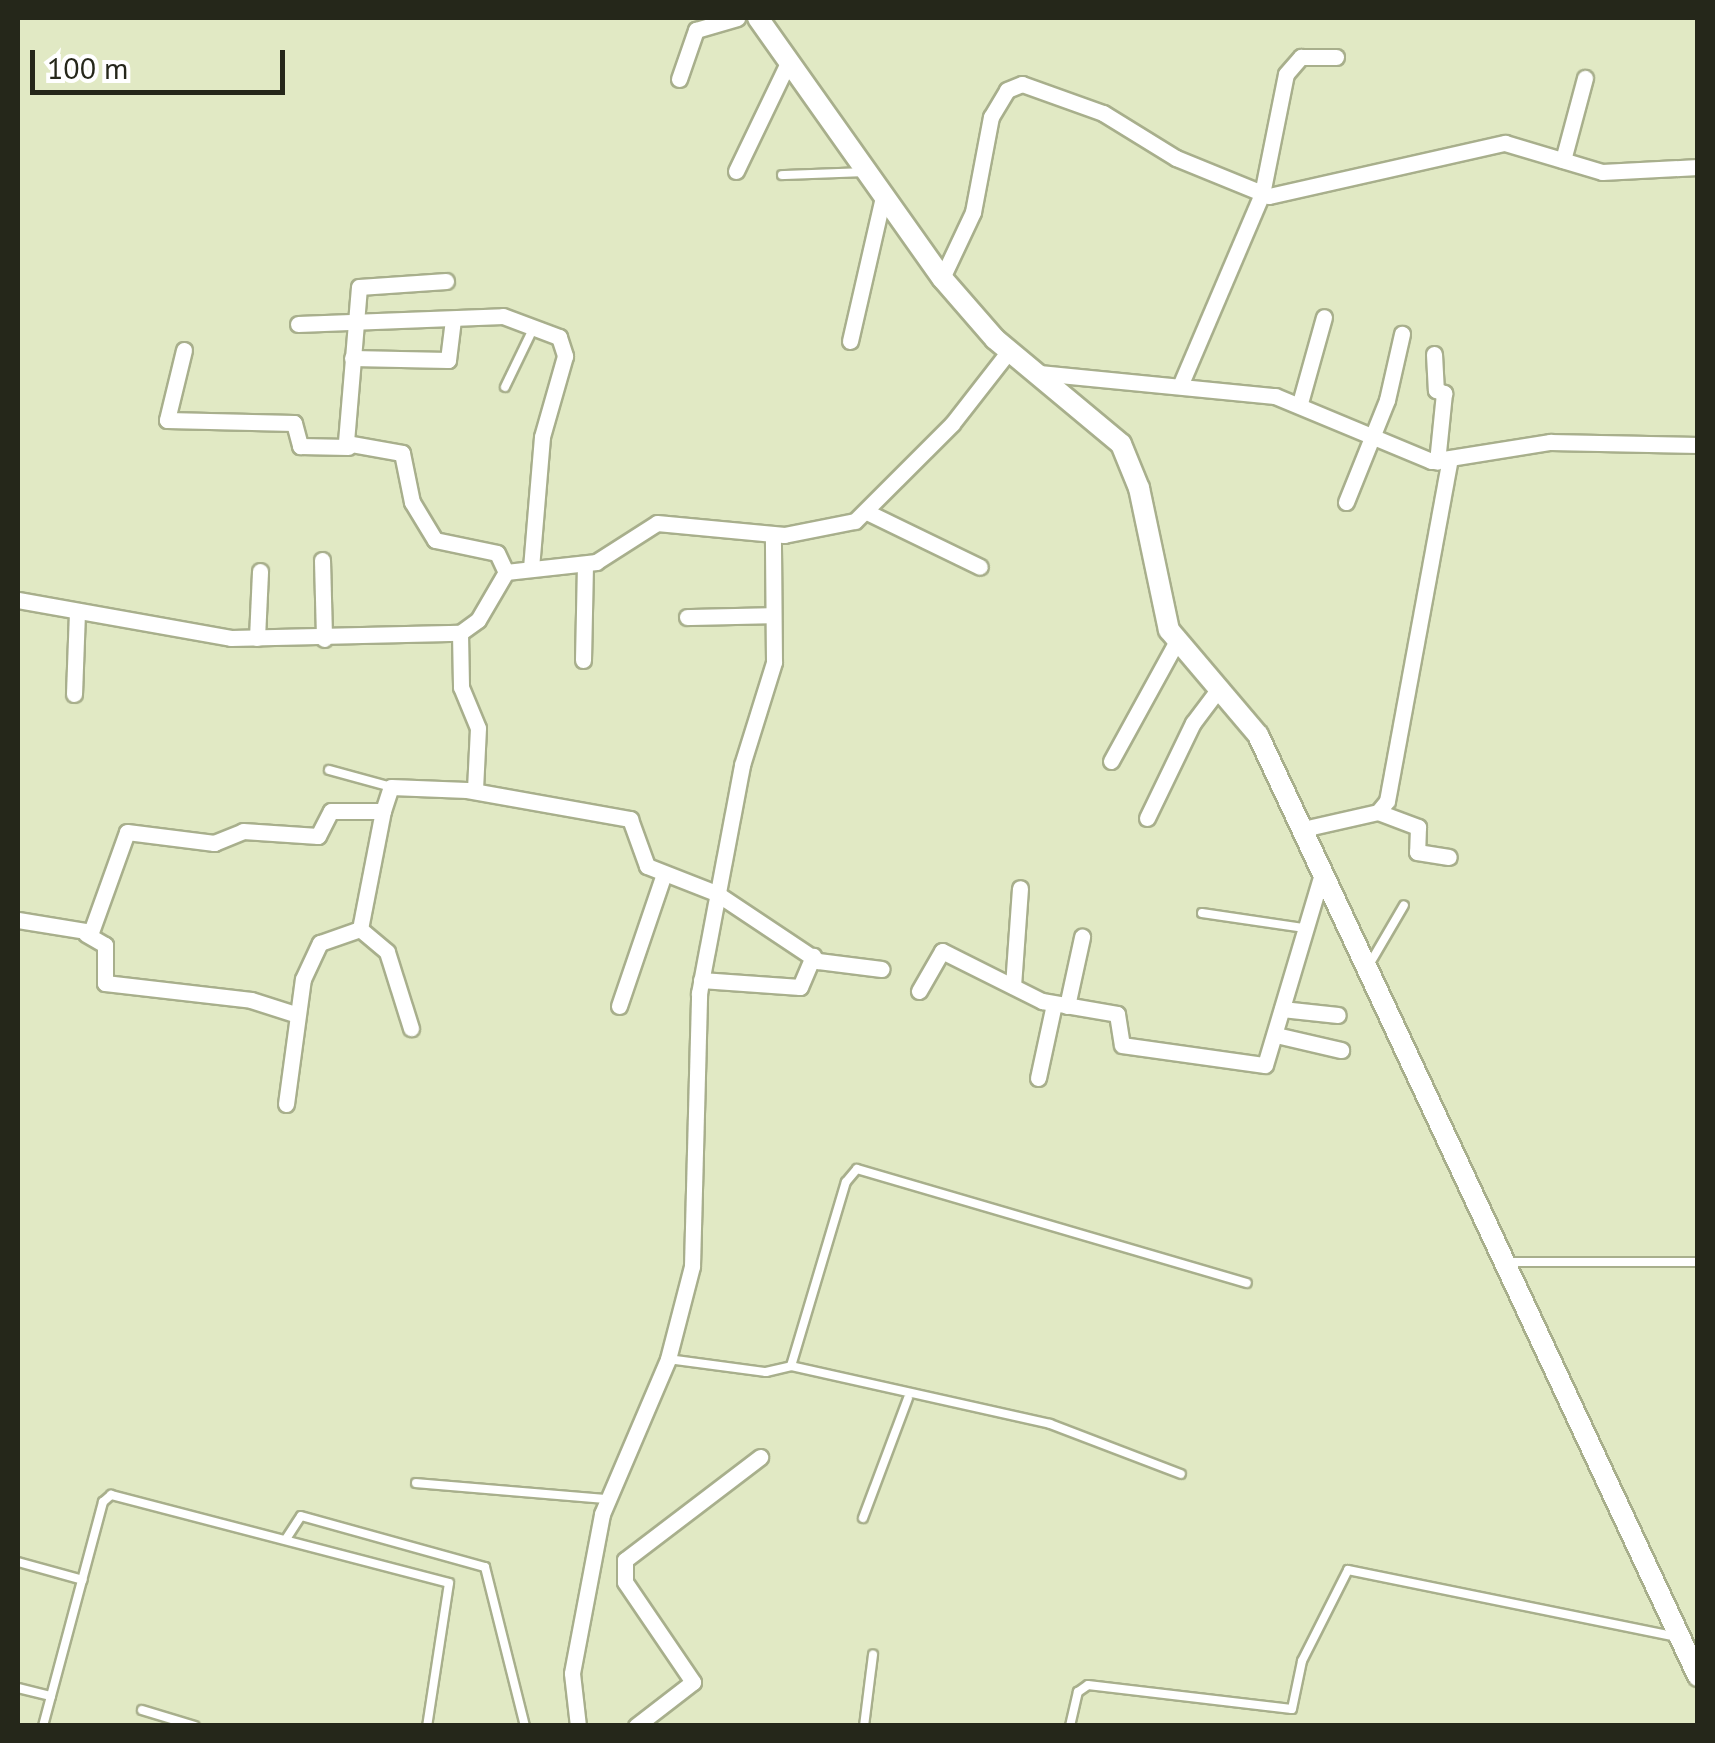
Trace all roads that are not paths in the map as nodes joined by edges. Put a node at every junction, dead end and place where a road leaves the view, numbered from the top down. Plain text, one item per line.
1 (736, 18) edge
2 (758, 18) edge
3 (1336, 57) dead end
4 (788, 63) junction
5 (679, 78) dead end
6 (1585, 78) dead end
7 (1564, 160) junction
8 (1698, 167) edge
9 (736, 171) dead end
10 (862, 172) junction
11 (782, 175) dead end
12 (1262, 194) junction
13 (882, 201) junction
14 (942, 278) junction
15 (446, 281) dead end
16 (1324, 318) dead end
17 (452, 319) junction
18 (357, 322) junction
19 (536, 323) junction
20 (298, 324) dead end
21 (1402, 334) dead end
22 (850, 341) dead end
23 (184, 350) dead end
24 (1009, 351) junction
25 (1434, 354) dead end
26 (352, 358) junction
27 (1039, 372) junction
28 (1180, 386) junction
29 (505, 387) dead end
30 (1300, 403) junction
31 (1370, 439) junction
32 (1698, 445) edge
33 (348, 447) junction
34 (1443, 462) junction
35 (1346, 502) dead end
36 (870, 512) junction
37 (773, 535) junction
38 (322, 560) dead end
39 (585, 564) junction
40 (531, 568) junction
41 (980, 568) dead end
42 (260, 571) dead end
43 (506, 572) junction
44 (18, 600) edge
45 (77, 612) junction
46 (772, 614) junction
47 (686, 617) dead end
48 (460, 633) junction
49 (257, 638) junction
50 (324, 639) junction
51 (1176, 641) junction
52 (583, 660) dead end
53 (1220, 688) junction
54 (74, 694) dead end
55 (1111, 761) dead end
56 (329, 770) dead end
57 (391, 786) junction
58 (475, 790) junction
59 (383, 811) junction
60 (1378, 812) junction
61 (1147, 818) dead end
62 (1303, 829) junction
63 (1450, 857) dead end
64 (1323, 871) junction
65 (664, 874) junction
66 (1020, 888) dead end
67 (716, 893) junction
68 (1404, 905) dead end
69 (1202, 913) dead end
70 (18, 920) edge
71 (1303, 928) junction
72 (360, 929) junction
73 (86, 934) junction
74 (1082, 937) dead end
75 (813, 956) junction
76 (1368, 966) junction
77 (880, 969) dead end
78 (701, 980) junction
79 (1013, 986) junction
80 (919, 992) dead end
81 (1061, 1005) junction
82 (619, 1006) dead end
83 (1282, 1009) junction
84 (295, 1014) junction
85 (1338, 1015) dead end
86 (411, 1028) dead end
87 (1276, 1035) junction
88 (1340, 1050) dead end
89 (1038, 1078) dead end
90 (286, 1104) dead end
91 (1504, 1262) junction
92 (1698, 1262) edge
93 (1247, 1283) dead end
94 (668, 1359) junction
95 (791, 1366) junction
96 (908, 1398) junction
97 (760, 1457) dead end
98 (1181, 1474) dead end
99 (416, 1483) dead end
100 (607, 1500) junction
101 (863, 1518) dead end
102 (286, 1539) junction
103 (18, 1562) edge
104 (83, 1580) junction
105 (1677, 1637) junction
106 (872, 1655) dead end
107 (1698, 1676) edge
108 (18, 1688) edge
109 (52, 1696) junction
110 (142, 1710) dead end
111 (43, 1726) edge
112 (195, 1726) edge
113 (428, 1726) edge
114 (524, 1726) edge
115 (578, 1726) edge
116 (636, 1726) edge
117 (864, 1726) edge
118 (1070, 1726) edge

1 - 5 street
2 - 4 street
3 - 12 street
4 - 9 street
4 - 10 street
6 - 7 street
7 - 8 street
7 - 12 street
10 - 11 lane
10 - 13 street
12 - 14 street
12 - 28 street
13 - 14 street
13 - 22 street
14 - 24 street
15 - 18 street
16 - 30 street
17 - 18 street
17 - 19 street
17 - 26 street
18 - 20 street
18 - 26 street
19 - 29 lane
19 - 40 street
21 - 31 street
23 - 33 street
24 - 27 street
24 - 36 street
25 - 34 street
26 - 33 street
27 - 28 street
27 - 51 street
28 - 30 street
30 - 31 street
31 - 34 street
31 - 35 street
32 - 34 street
33 - 43 street
34 - 60 street
36 - 37 street
36 - 41 street
37 - 39 street
37 - 46 street
38 - 50 street
39 - 40 street
39 - 52 street
40 - 43 street
42 - 49 street
43 - 48 street
44 - 45 street
45 - 49 street
45 - 54 street
46 - 47 street
46 - 67 street
48 - 50 street
48 - 58 street
49 - 50 street
51 - 53 street
51 - 55 street
53 - 61 street
53 - 62 street
56 - 57 lane
57 - 58 street
57 - 59 street
58 - 65 street
59 - 72 street
59 - 73 street
60 - 62 street
60 - 63 street
62 - 64 street
64 - 71 street
64 - 76 street
65 - 67 street
65 - 82 street
66 - 79 street
67 - 75 street
67 - 78 street
68 - 76 lane
69 - 71 lane
70 - 73 street
71 - 83 street
72 - 84 street
72 - 86 street
73 - 84 street
74 - 81 street
75 - 77 street
75 - 78 street
76 - 91 street
78 - 94 street
79 - 80 street
79 - 81 street
81 - 87 street
81 - 89 street
83 - 85 street
83 - 87 street
84 - 90 street
87 - 88 street
91 - 92 lane
91 - 105 street
93 - 95 lane
94 - 95 lane
94 - 100 street
95 - 96 lane
96 - 98 lane
96 - 101 lane
97 - 116 street
99 - 100 lane
100 - 115 street
102 - 104 lane
102 - 113 lane
102 - 114 lane
103 - 104 lane
104 - 109 lane
105 - 107 street
105 - 118 lane
106 - 117 lane
108 - 109 lane
109 - 111 lane
110 - 112 lane

